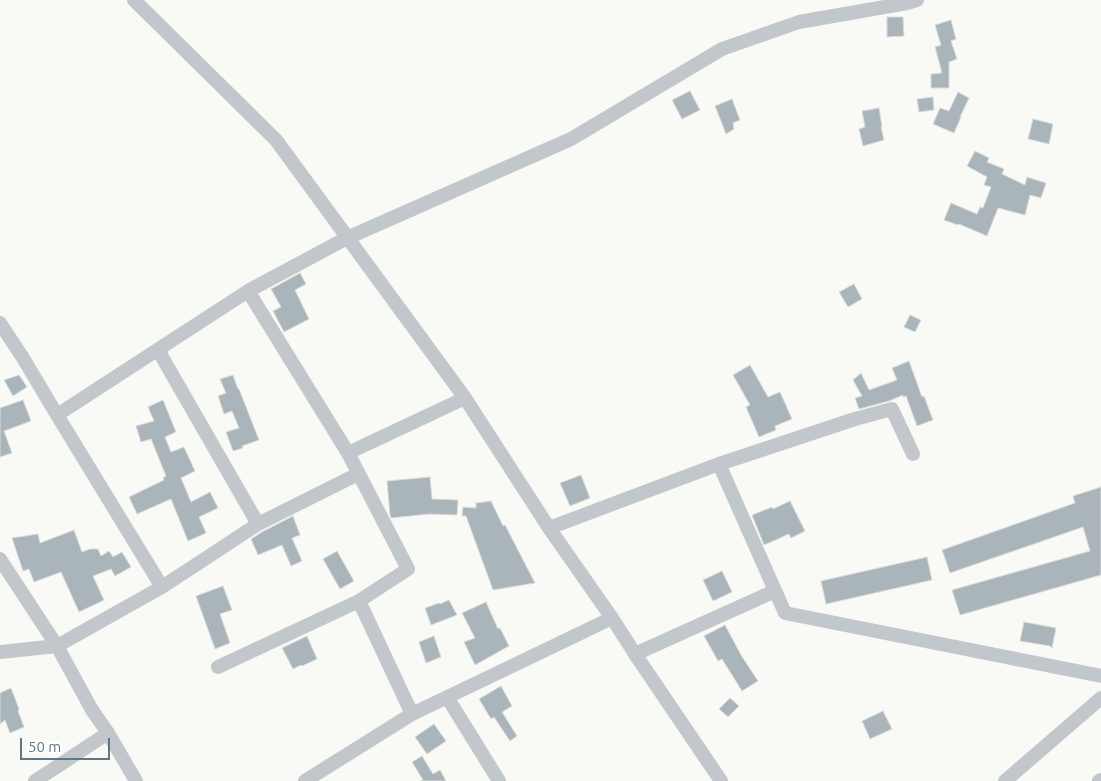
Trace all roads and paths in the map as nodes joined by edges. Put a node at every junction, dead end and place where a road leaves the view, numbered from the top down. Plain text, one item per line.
1 (134, 0) edge
2 (917, 0) edge
3 (347, 238) junction
4 (248, 291) junction
5 (0, 323) edge
6 (158, 350) junction
7 (465, 398) junction
8 (57, 415) junction
9 (348, 453) junction
10 (913, 454) dead end
11 (719, 464) junction
12 (358, 474) junction
13 (258, 524) junction
14 (549, 528) junction
15 (0, 559) edge
16 (162, 587) junction
17 (775, 591) junction
18 (359, 601) junction
19 (612, 618) junction
20 (57, 646) junction
21 (0, 652) edge
22 (635, 654) junction
23 (218, 667) dead end
24 (1101, 676) edge
25 (447, 697) junction
26 (1101, 698) edge
27 (412, 714) junction
28 (108, 733) junction
29 (34, 781) edge
30 (136, 781) edge
31 (305, 781) edge
32 (499, 781) edge
33 (721, 781) edge
34 (1006, 781) edge

1 - 3 street
2 - 3 street
3 - 4 street
3 - 7 street
4 - 6 street
4 - 9 street
5 - 8 street
6 - 8 street
6 - 13 street
7 - 9 street
7 - 14 street
8 - 16 street
9 - 12 street
10 - 11 street
11 - 14 street
11 - 17 street
12 - 13 street
12 - 18 street
13 - 16 street
14 - 19 street
15 - 20 street
16 - 20 street
17 - 22 street
17 - 24 street
18 - 23 street
18 - 27 street
19 - 22 street
19 - 25 street
20 - 21 street
20 - 28 street
22 - 33 street
25 - 27 street
25 - 32 street
26 - 34 street
27 - 31 street
28 - 29 street
28 - 30 street

